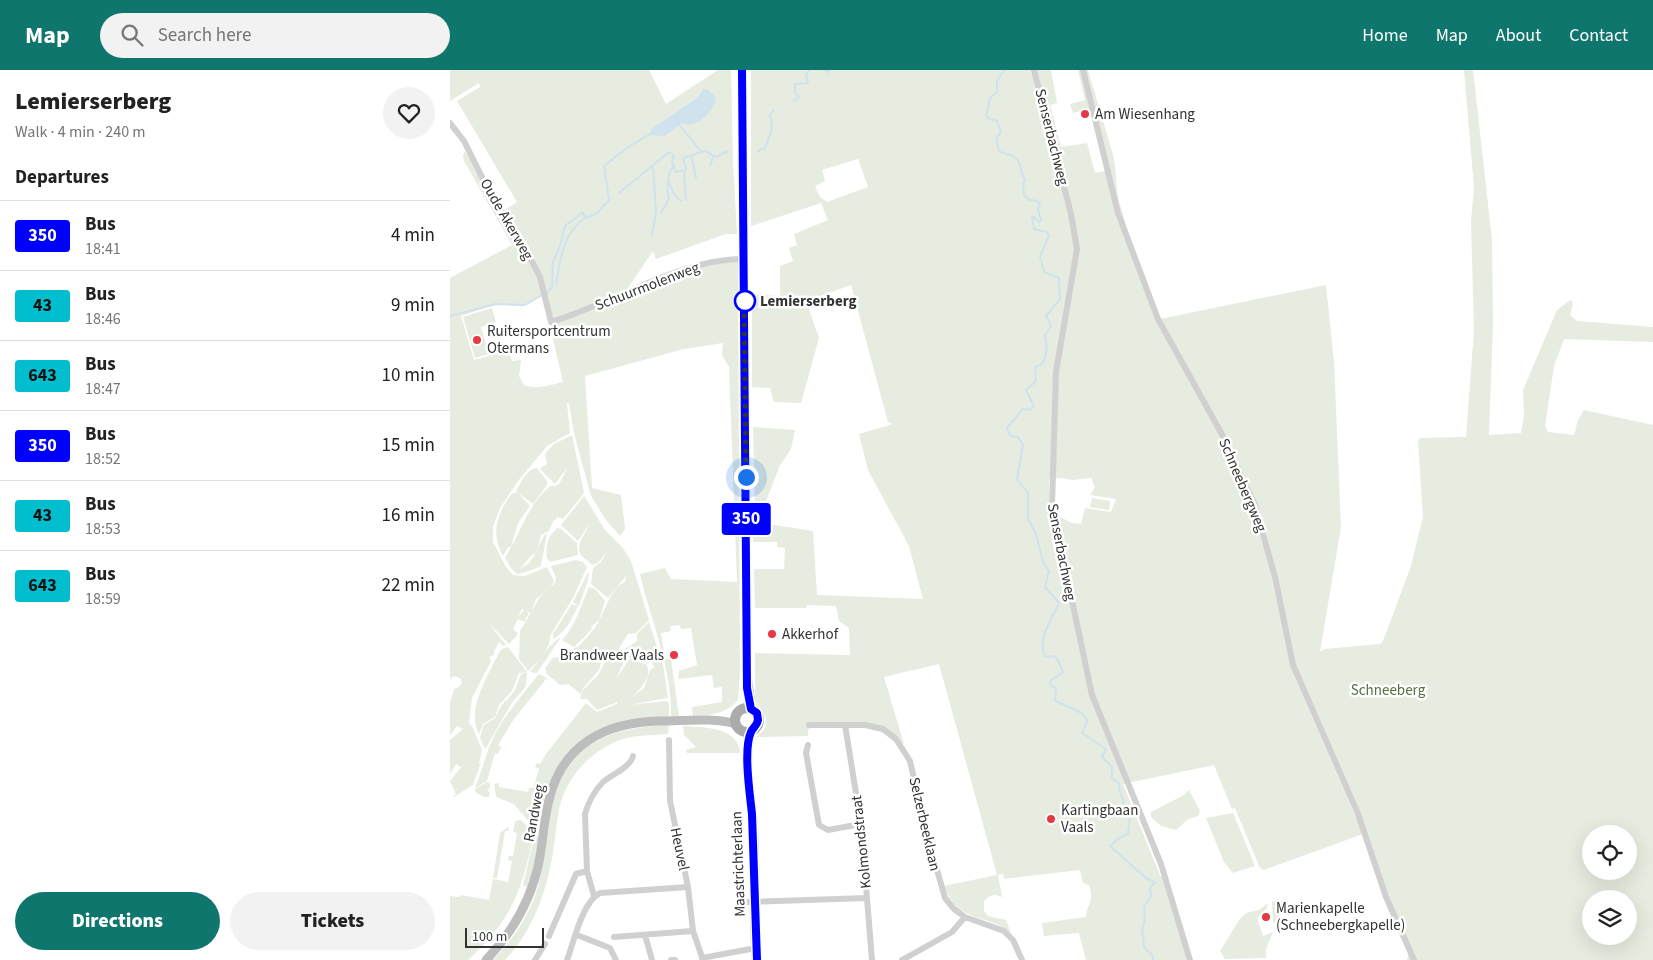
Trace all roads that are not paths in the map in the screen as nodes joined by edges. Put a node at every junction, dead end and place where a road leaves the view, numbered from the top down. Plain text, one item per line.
1 (742, 70) edge
2 (1034, 70) edge
3 (1083, 70) edge
4 (450, 123) edge
5 (744, 259) junction
6 (552, 322) joint
7 (743, 720) junction
8 (809, 725) dead end
9 (845, 725) junction
10 (669, 740) dead end
11 (808, 745) dead end
12 (633, 756) dead end
13 (861, 824) junction
14 (587, 871) junction
15 (688, 887) junction
16 (594, 896) junction
17 (867, 898) junction
18 (750, 902) junction
19 (965, 917) junction
20 (693, 931) junction
21 (577, 935) junction
22 (645, 935) junction
23 (549, 936) dead end
24 (614, 937) dead end
25 (545, 944) dead end
26 (753, 948) junction
27 (918, 952) junction
28 (702, 959) edge
29 (486, 960) edge
30 (535, 960) edge
31 (567, 960) edge
32 (616, 960) edge
33 (652, 960) edge
34 (750, 960) edge
35 (757, 960) edge
36 (872, 960) edge
37 (902, 960) edge
38 (919, 960) edge
39 (1022, 960) edge
40 (1190, 960) edge
41 (1414, 960) edge

1 - 5 main road
2 - 40 street, Senserbachweg
3 - 41 street, Schneebergweg
4 - 6 street, Oude Akerweg
5 - 6 street, Schuurmolenweg
5 - 7 main road
7 - 18 main road, Maastrichterlaan
7 - 29 main road, Randweg
8 - 9 street, Selzerbeeklaan
9 - 13 street, Kolmondstraat
9 - 19 street, Selzerbeeklaan
10 - 15 street, Heuvel
11 - 13 street
12 - 14 street
13 - 17 street, Kolmondstraat
14 - 16 street
14 - 23 street
15 - 16 street
15 - 20 street, Heuvel
16 - 21 street
17 - 18 street
17 - 36 street, Kolmondstraat
18 - 26 main road, Maastrichterlaan
19 - 27 street
19 - 39 street, Selzerbeeklaan
20 - 22 street
20 - 28 street, Heuvel
21 - 31 street
21 - 32 street
22 - 24 street
22 - 33 street
25 - 30 street
26 - 28 street
26 - 34 main road, Maastrichterlaan
26 - 35 main road, Maastrichterlaan
27 - 37 street
27 - 38 street

